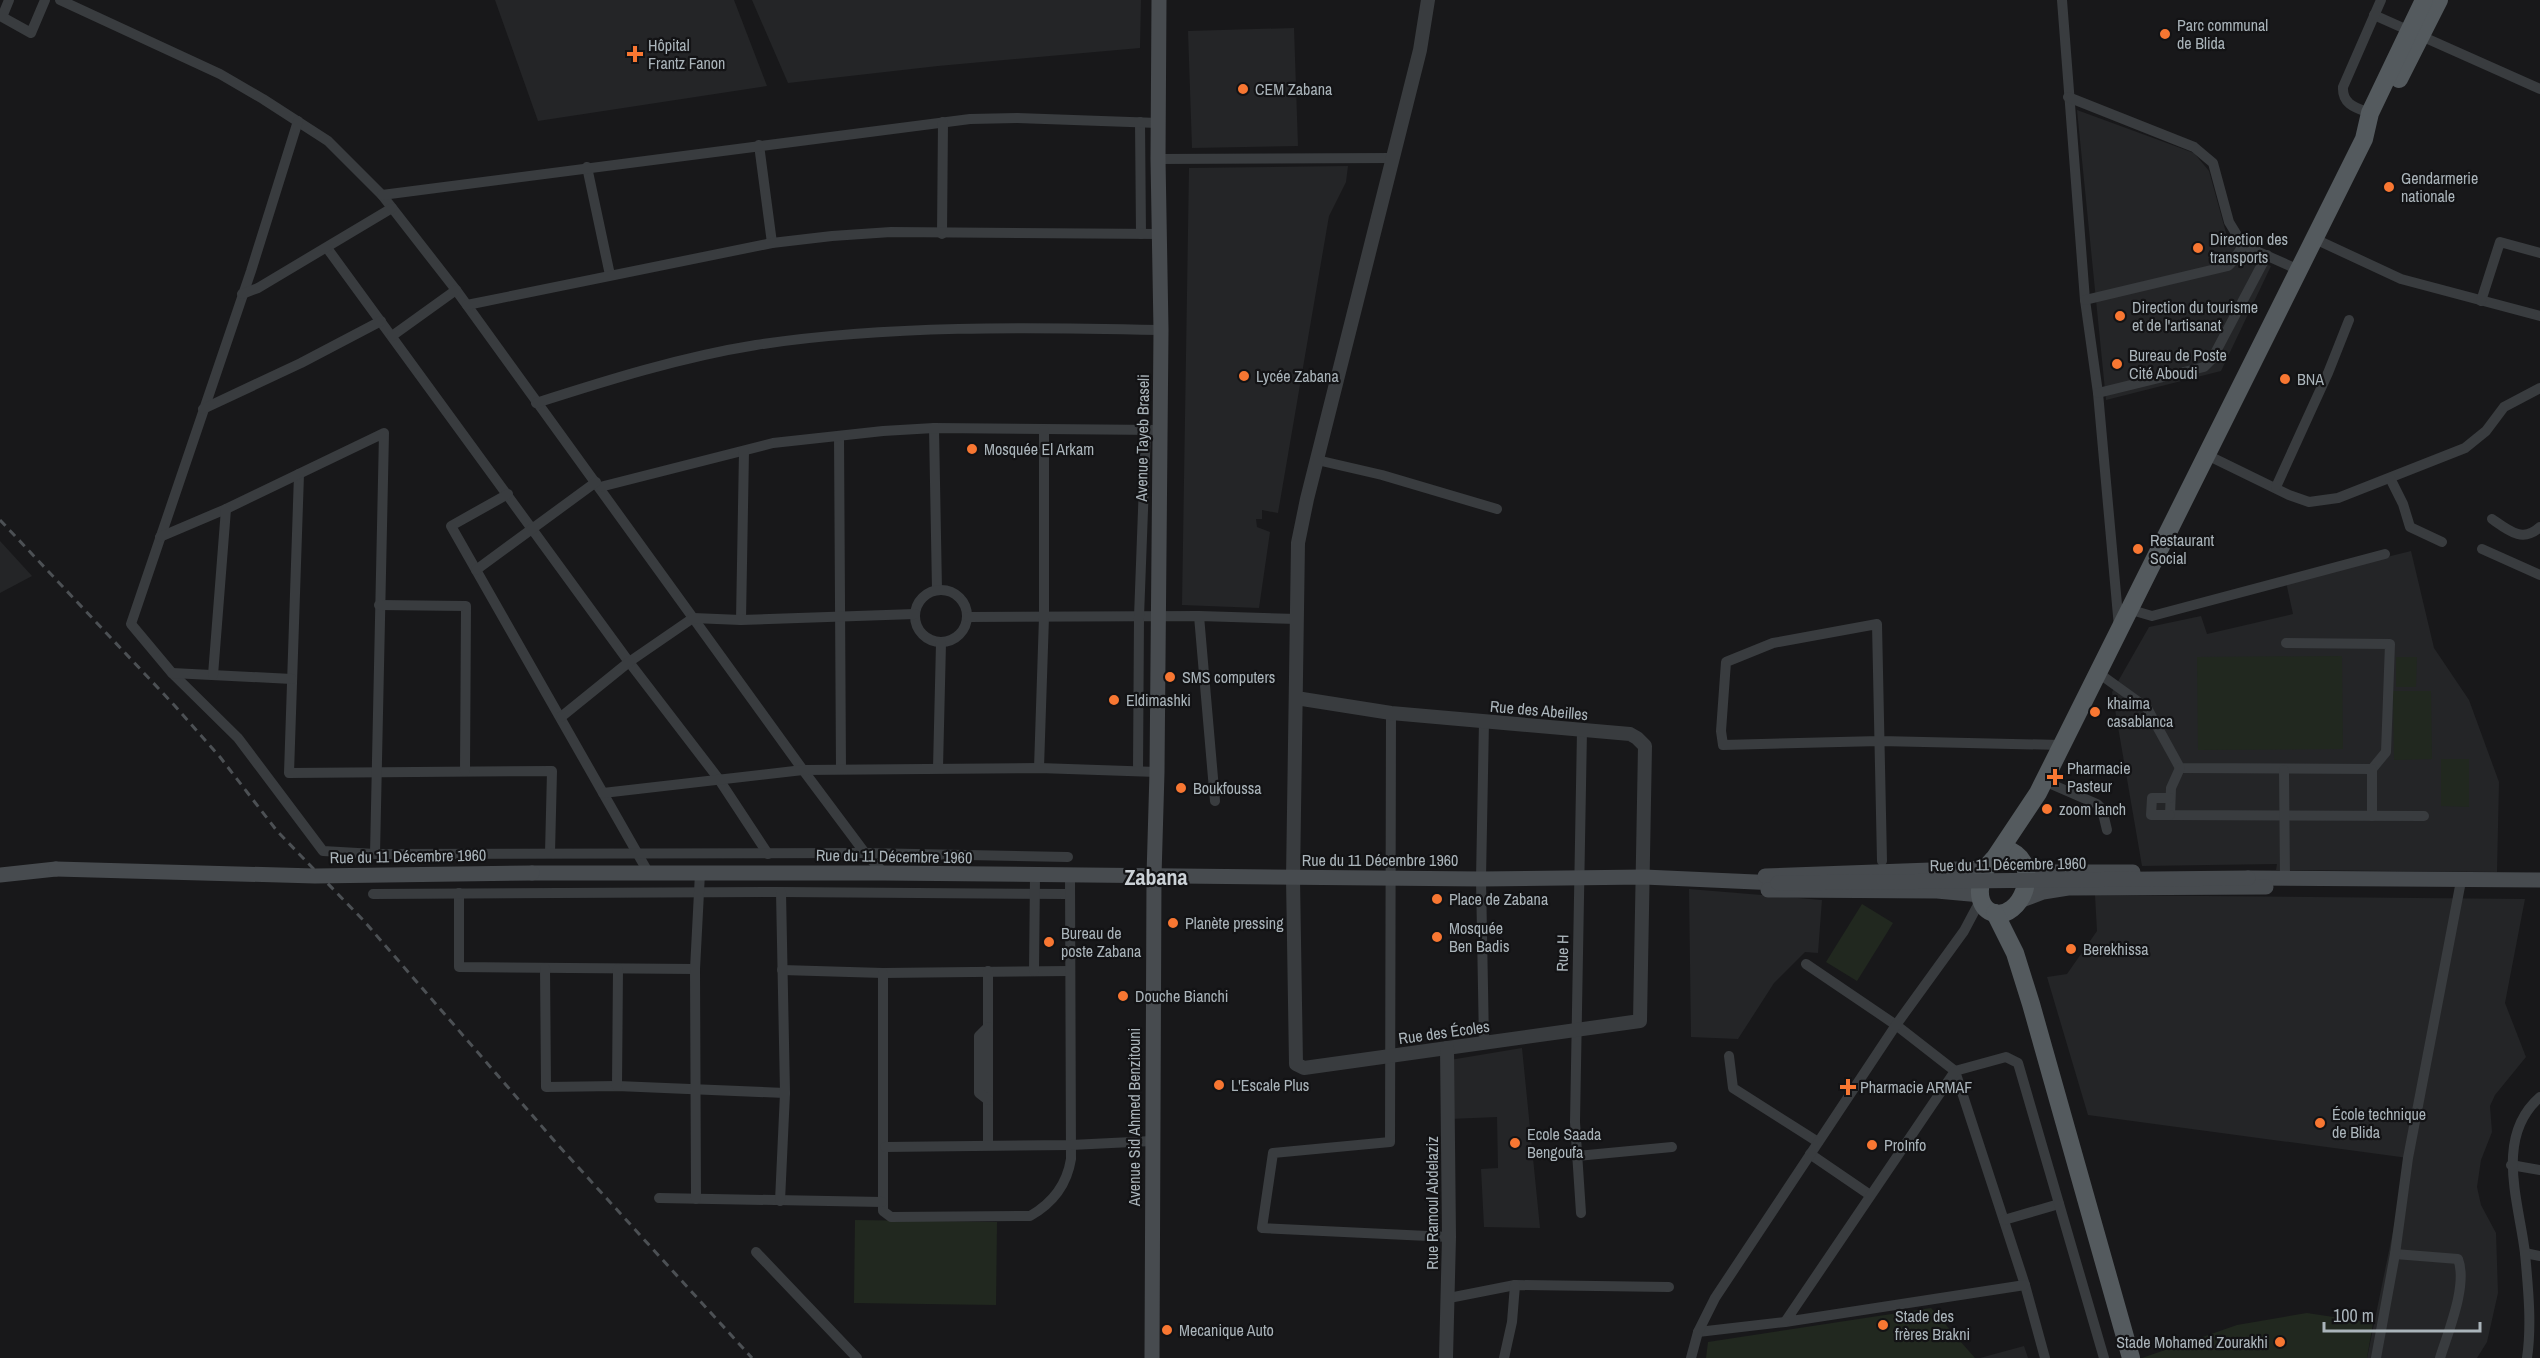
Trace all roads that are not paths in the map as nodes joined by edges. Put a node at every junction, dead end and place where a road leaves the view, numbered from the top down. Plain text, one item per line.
1 (9, 0) edge
2 (45, 0) edge
3 (60, 0) edge
4 (1159, 0) edge
5 (1428, 0) edge
6 (2062, 0) edge
7 (2381, 0) edge
8 (2424, 0) edge
9 (2439, 0) edge
10 (2374, 15) junction
11 (2415, 33) junction
12 (2540, 89) edge
13 (2068, 97) junction
14 (2370, 113) junction
15 (298, 121) junction
16 (943, 122) junction
17 (1140, 122) junction
18 (1158, 123) junction
19 (2364, 139) junction
20 (759, 145) junction
21 (1393, 158) junction
22 (1158, 159) junction
23 (587, 167) junction
24 (382, 195) junction
25 (392, 208) junction
26 (942, 234) junction
27 (1141, 234) junction
28 (1161, 234) junction
29 (2314, 239) junction
30 (772, 243) junction
31 (2243, 245) junction
32 (327, 248) junction
33 (2540, 253) edge
34 (2267, 255) junction
35 (2299, 270) junction
36 (610, 275) junction
37 (456, 290) junction
38 (243, 294) junction
39 (2085, 300) junction
40 (2481, 301) junction
41 (467, 305) junction
42 (2540, 316) edge
43 (2349, 320) dead end
44 (381, 321) junction
45 (1161, 330) junction
46 (392, 336) junction
47 (2540, 388) edge
48 (2097, 393) junction
49 (536, 403) junction
50 (203, 409) junction
51 (934, 428) junction
52 (1044, 430) junction
53 (1153, 430) junction
54 (839, 436) junction
55 (744, 451) junction
56 (2206, 455) junction
57 (1317, 460) junction
58 (299, 474) junction
59 (2390, 478) junction
60 (598, 484) junction
61 (2276, 487) junction
62 (508, 494) junction
63 (226, 509) junction
64 (1497, 509) dead end
65 (2492, 519) dead end
66 (2540, 527) edge
67 (534, 529) junction
68 (160, 537) junction
69 (2442, 542) dead end
70 (2482, 549) dead end
71 (2385, 554) dead end
72 (476, 570) junction
73 (2540, 575) edge
74 (938, 590) junction
75 (379, 605) junction
76 (2128, 609) junction
77 (915, 614) junction
78 (968, 616) junction
79 (1139, 616) junction
80 (1158, 616) junction
81 (1199, 616) junction
82 (839, 617) junction
83 (1044, 617) junction
84 (693, 618) junction
85 (1297, 619) junction
86 (741, 620) junction
87 (2119, 628) junction
88 (941, 643) junction
89 (2286, 644) dead end
90 (629, 662) junction
91 (2097, 672) junction
92 (172, 673) junction
93 (213, 675) junction
94 (292, 679) junction
95 (1296, 698) junction
96 (1391, 713) junction
97 (561, 717) junction
98 (1484, 722) junction
99 (1582, 730) junction
100 (1880, 741) junction
101 (2061, 745) junction
102 (938, 768) junction
103 (1039, 768) junction
104 (2180, 768) junction
105 (841, 769) junction
106 (2372, 769) junction
107 (803, 770) junction
108 (2284, 770) junction
109 (465, 771) junction
110 (1138, 771) junction
111 (377, 772) junction
112 (1157, 772) junction
113 (718, 778) junction
114 (2041, 787) junction
115 (603, 793) junction
116 (2170, 798) junction
117 (1215, 801) dead end
118 (2170, 815) junction
119 (2372, 816) junction
120 (2424, 816) dead end
121 (2284, 817) junction
122 (2107, 830) dead end
123 (550, 853) junction
124 (865, 853) junction
125 (375, 854) junction
126 (637, 854) junction
127 (768, 854) junction
128 (1068, 857) dead end
129 (1882, 861) dead end
130 (1991, 862) junction
131 (2026, 864) junction
132 (0, 866) edge
133 (56, 869) junction
134 (648, 872) junction
135 (700, 873) junction
136 (884, 873) junction
137 (0, 875) edge
138 (1035, 876) junction
139 (1070, 876) junction
140 (1154, 876) junction
141 (1644, 877) junction
142 (1293, 878) junction
143 (1389, 878) junction
144 (1579, 878) junction
145 (1481, 879) junction
146 (2285, 879) junction
147 (2540, 880) edge
148 (2461, 881) junction
149 (1732, 882) junction
150 (700, 892) junction
151 (781, 892) junction
152 (459, 893) junction
153 (373, 894) dead end
154 (1069, 894) junction
155 (1036, 895) junction
156 (2018, 903) junction
157 (1987, 904) junction
158 (2015, 953) junction
159 (1806, 964) dead end
160 (545, 968) junction
161 (618, 969) junction
162 (695, 969) junction
163 (782, 970) junction
164 (988, 971) junction
165 (1034, 971) junction
166 (1070, 971) junction
167 (883, 973) junction
168 (1896, 1025) junction
169 (1575, 1029) junction
170 (1484, 1042) junction
171 (1447, 1048) junction
172 (1390, 1056) junction
173 (1729, 1056) dead end
174 (1954, 1071) junction
175 (617, 1086) junction
176 (696, 1089) junction
177 (785, 1093) junction
178 (2540, 1097) edge
179 (1152, 1141) junction
180 (1818, 1142) junction
181 (988, 1145) junction
182 (1071, 1145) junction
183 (885, 1147) junction
184 (1672, 1147) dead end
185 (1810, 1154) junction
186 (1577, 1156) junction
187 (2511, 1165) junction
188 (2540, 1170) edge
189 (1870, 1195) junction
190 (659, 1198) dead end
191 (696, 1199) junction
192 (780, 1201) junction
193 (882, 1202) junction
194 (2059, 1204) junction
195 (1581, 1213) dead end
196 (2004, 1220) junction
197 (1449, 1237) junction
198 (756, 1252) dead end
199 (2525, 1253) junction
200 (2395, 1254) junction
201 (2540, 1256) edge
202 (1515, 1285) junction
203 (2025, 1285) junction
204 (1669, 1287) dead end
205 (1449, 1298) junction
206 (1785, 1322) junction
207 (1698, 1332) junction
208 (857, 1358) edge
209 (1152, 1358) edge
210 (1446, 1358) edge
211 (1504, 1358) edge
212 (1691, 1358) edge
213 (2045, 1358) edge
214 (2104, 1358) edge
215 (2131, 1358) edge
216 (2376, 1358) edge
217 (2440, 1358) edge
218 (2527, 1358) edge

1 - 2 street
3 - 15 street
4 - 18 main road, Avenue Tayeb Braseli
5 - 21 street
6 - 13 street
7 - 10 street
8 - 11 main road
9 - 11 main road
10 - 11 street
10 - 14 street
11 - 12 street
11 - 14 main road
11 - 19 main road
13 - 31 street
13 - 39 street
14 - 19 main road
15 - 24 street
15 - 38 street
16 - 17 street
16 - 20 street
16 - 26 street
17 - 18 street
17 - 27 street
18 - 22 main road, Avenue Tayeb Braseli
19 - 29 main road
20 - 23 street
20 - 30 street
21 - 22 street
21 - 57 street
22 - 28 main road, Avenue Tayeb Braseli
23 - 24 street
23 - 36 street
24 - 25 street
25 - 32 street
25 - 37 street
26 - 27 street
26 - 30 street
27 - 28 street
28 - 45 main road, Avenue Tayeb Braseli
29 - 35 main road
29 - 40 street
30 - 36 street
31 - 34 street
31 - 39 street
32 - 38 street
32 - 44 street
33 - 40 street
34 - 35 street
34 - 48 street
35 - 56 main road
36 - 41 street
37 - 41 street
37 - 46 street
38 - 50 street
39 - 48 street
40 - 42 street
41 - 49 street
43 - 61 street
44 - 46 street
44 - 50 street
45 - 49 street
45 - 53 main road, Avenue Tayeb Braseli
46 - 62 street
47 - 59 street
48 - 87 street
49 - 60 street
50 - 68 street
51 - 52 street
51 - 54 street
51 - 74 street
52 - 53 street
52 - 83 street
53 - 79 street
53 - 80 main road, Avenue Tayeb Braseli
54 - 55 street
54 - 82 street
55 - 60 street
55 - 86 street
56 - 61 street
56 - 76 main road
57 - 64 street
57 - 85 street
58 - 63 street
58 - 75 street
58 - 94 street
59 - 61 street
59 - 69 street
60 - 67 street
60 - 84 street
62 - 67 street
62 - 72 street
63 - 68 street
63 - 93 street
65 - 66 street
67 - 72 street
67 - 90 street
68 - 92 street
70 - 73 street
71 - 76 street
72 - 97 street
74 - 77 street
74 - 78 street
75 - 109 street
75 - 111 street
76 - 87 main road
77 - 82 street
77 - 88 street
78 - 83 street
78 - 88 street
79 - 80 street
79 - 83 street
79 - 110 street
80 - 81 street
80 - 112 main road, Avenue Tayeb Braseli
81 - 85 street
81 - 117 street
82 - 86 street
82 - 105 street
83 - 103 street
84 - 86 street
84 - 90 street
84 - 107 street
85 - 95 street
87 - 91 main road
88 - 102 street
89 - 106 street
90 - 97 street
90 - 113 street
91 - 101 main road
91 - 104 street
92 - 93 street
92 - 125 street
93 - 94 street
94 - 111 street
95 - 96 street, Rue des Abeilles
95 - 142 street
96 - 98 street, Rue des Abeilles
96 - 143 street
97 - 115 street
98 - 99 street, Rue des Abeilles
98 - 145 street
99 - 141 street, Rue des Abeilles
99 - 144 street, Rue H
100 - 100 street
100 - 101 street
100 - 129 street
101 - 114 main road
102 - 103 street
102 - 105 street
103 - 110 street
104 - 108 street
104 - 116 street
105 - 107 street
106 - 108 street
106 - 119 street
107 - 113 street
107 - 124 street
108 - 121 street
109 - 111 street
109 - 123 street
110 - 112 street
111 - 125 street
112 - 140 main road, Avenue Tayeb Braseli
113 - 115 street
113 - 127 street
114 - 122 street
114 - 130 main road
114 - 131 main road
115 - 126 street
116 - 118 street
116 - 118 street
118 - 121 street
119 - 120 street
119 - 121 street
121 - 146 street
123 - 125 street
123 - 126 street
124 - 127 street
124 - 128 street
124 - 136 street
126 - 127 street
126 - 134 street
130 - 131 main road
130 - 149 main road, Rue du 11 Décembre 1960
130 - 157 main road
131 - 146 main road, Rue du 11 Décembre 1960
131 - 156 main road
132 - 133 main road, Rue du 11 Décembre 1960
133 - 134 main road, Rue du 11 Décembre 1960, bridge
133 - 137 main road, Rue du 11 Décembre 1960
134 - 135 main road, Rue du 11 Décembre 1960
135 - 136 main road, Rue du 11 Décembre 1960
135 - 150 street
136 - 138 main road, Rue du 11 Décembre 1960
138 - 139 main road, Rue du 11 Décembre 1960
138 - 155 street
139 - 140 main road, Rue du 11 Décembre 1960
139 - 154 street
140 - 142 main road, Rue du 11 Décembre 1960
140 - 179 main road, Avenue Sid Ahmed Benzitouni
141 - 144 main road, Rue du 11 Décembre 1960
141 - 149 main road, Rue du 11 Décembre 1960
141 - 169 street, Rue des Écoles
142 - 143 main road, Rue du 11 Décembre 1960
142 - 172 street, Rue des Écoles
143 - 145 main road, Rue du 11 Décembre 1960
143 - 172 street
144 - 145 main road, Rue du 11 Décembre 1960
144 - 169 street, Rue H
145 - 170 street
146 - 148 main road, Rue du 11 Décembre 1960
146 - 149 main road, Rue du 11 Décembre 1960, bridge
146 - 156 main road, Rue du 11 Décembre 1960
147 - 148 main road, Rue du 11 Décembre 1960
148 - 200 street
149 - 157 main road, Rue du 11 Décembre 1960
150 - 151 street
150 - 152 street
150 - 162 street
151 - 155 street
151 - 163 street
152 - 153 street
152 - 160 street
154 - 155 street
154 - 166 street
155 - 165 street
156 - 157 main road
156 - 158 main road
157 - 158 main road
157 - 168 street
158 - 215 main road
159 - 168 street
160 - 161 street
160 - 175 street
161 - 162 street
161 - 175 street
162 - 176 street
163 - 167 street
163 - 177 street
164 - 165 street
164 - 167 street
164 - 181 street
165 - 166 street
166 - 182 street
167 - 183 street
168 - 174 street
168 - 180 street
169 - 170 street, Rue des Écoles
169 - 186 street, Rue H
170 - 171 street, Rue des Écoles
171 - 172 street, Rue des Écoles
171 - 197 street, Rue Ramoul Abdelaziz
172 - 197 street
173 - 180 street
174 - 189 street
174 - 194 street
174 - 196 street
175 - 176 street
176 - 177 street
176 - 191 street
177 - 192 street
178 - 187 street
179 - 182 street
179 - 209 main road, Avenue Sid Ahmed Benzitouni
180 - 185 street
181 - 182 street
181 - 183 street
182 - 193 street
183 - 193 street
184 - 186 street
185 - 189 street
185 - 207 street
186 - 195 street, Rue H
187 - 188 street
187 - 199 street
189 - 206 street
190 - 191 street
191 - 192 street
192 - 193 street
194 - 196 street
194 - 214 street
196 - 203 street
197 - 205 street, Rue Ramoul Abdelaziz
198 - 208 street
199 - 201 street
199 - 218 street
200 - 216 street
200 - 217 street
202 - 204 street
202 - 205 street
202 - 211 street
203 - 206 street
203 - 213 street
205 - 210 street, Rue Ramoul Abdelaziz
206 - 207 street
207 - 212 street

